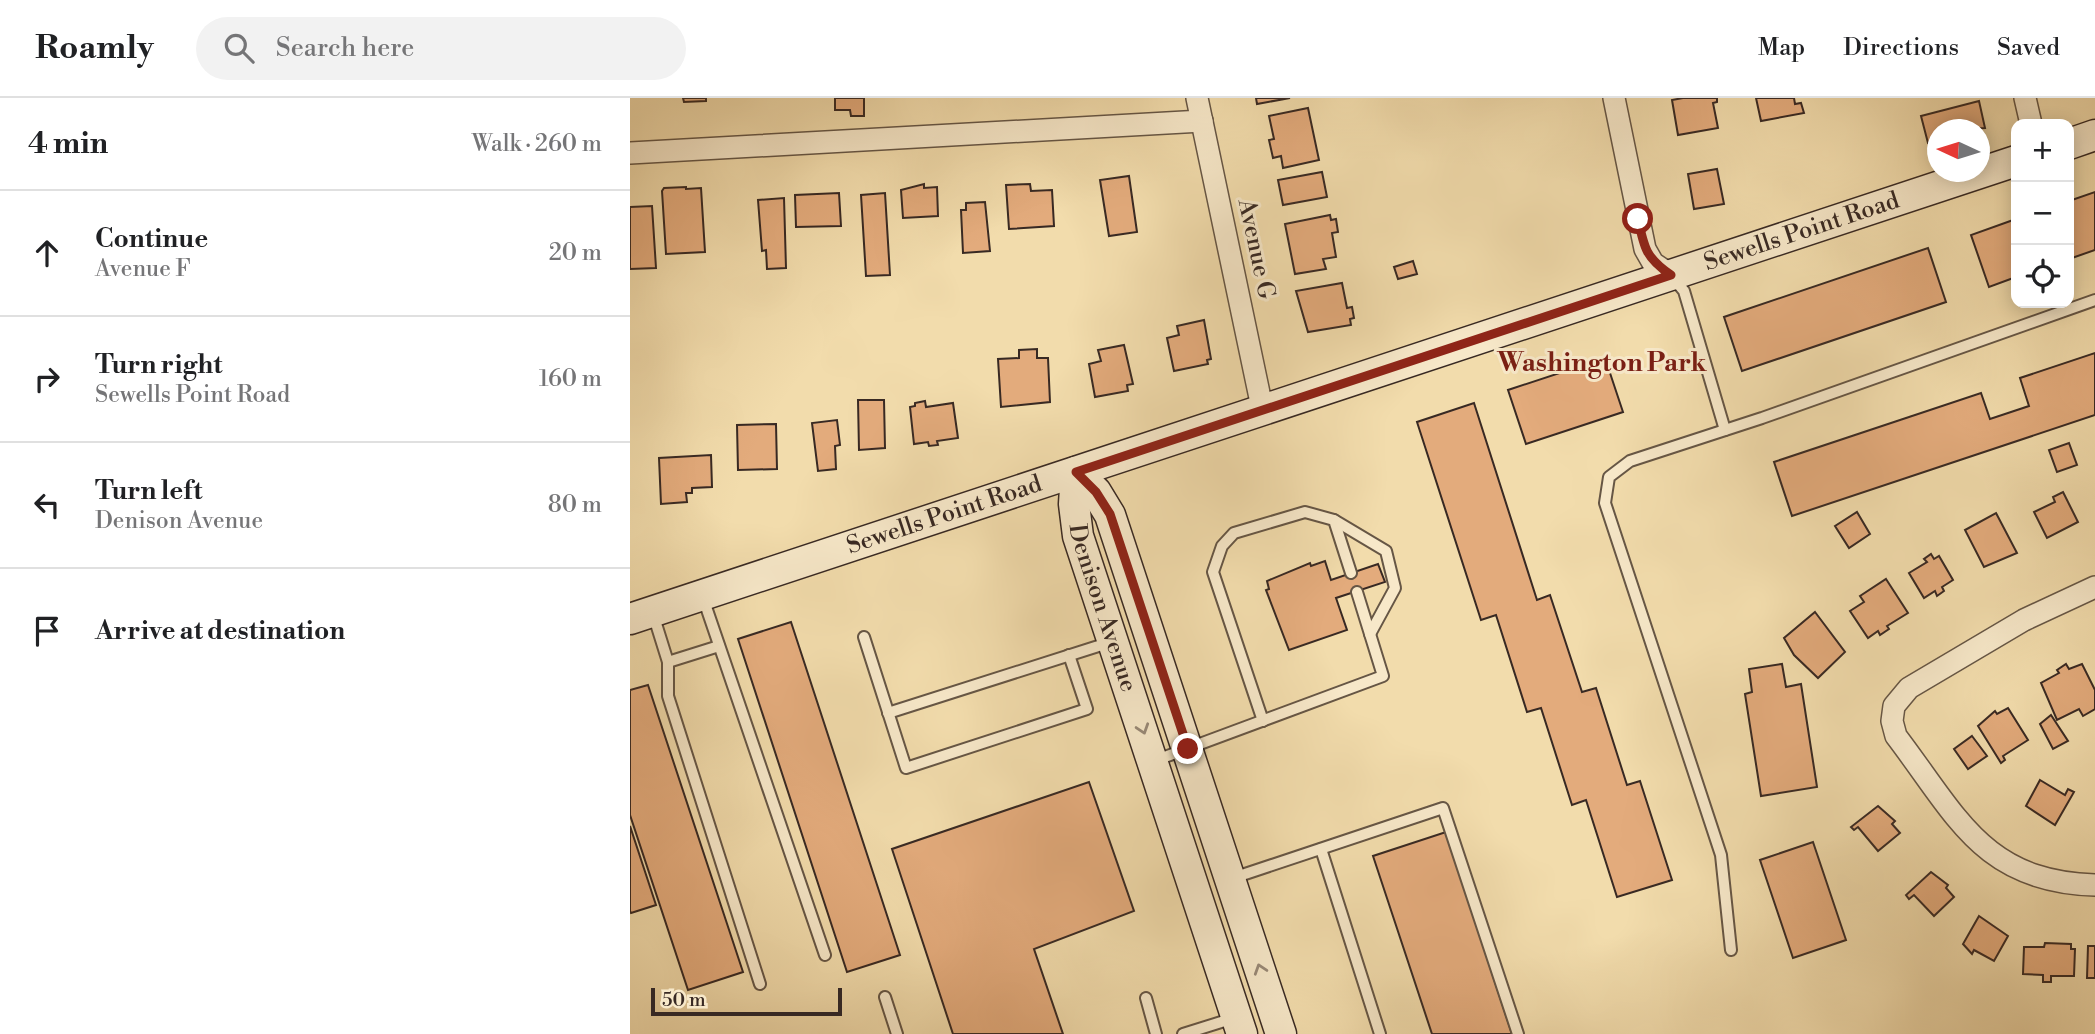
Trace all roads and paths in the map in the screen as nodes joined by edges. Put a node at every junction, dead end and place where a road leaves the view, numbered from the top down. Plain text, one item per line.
1 (1197, 98) edge
2 (1614, 98) edge
3 (2025, 98) edge
4 (2030, 119) edge
5 (1202, 121) junction
6 (2095, 135) edge
7 (2074, 142) edge
8 (630, 153) edge
9 (2011, 163) edge
10 (1671, 275) junction
11 (2095, 300) edge
12 (1263, 412) junction
13 (1725, 430) junction
14 (1076, 472) junction
15 (1334, 520) junction
16 (1352, 573) dead end
17 (2095, 587) edge
18 (1357, 592) dead end
19 (702, 595) junction
20 (641, 615) edge
21 (1370, 634) junction
22 (864, 638) dead end
23 (1114, 641) junction
24 (719, 646) junction
25 (1069, 655) junction
26 (668, 662) junction
27 (888, 713) junction
28 (1263, 721) junction
29 (1188, 749) junction
30 (1154, 761) junction
31 (1321, 849) junction
32 (1230, 879) junction
33 (2095, 885) edge
34 (1731, 950) dead end
35 (825, 955) dead end
36 (760, 984) dead end
37 (885, 997) dead end
38 (1146, 998) dead end
39 (1240, 1026) edge
40 (897, 1034) edge
41 (1156, 1034) edge
42 (1183, 1034) edge
43 (1281, 1034) edge
44 (1380, 1034) edge
45 (1518, 1034) edge

1 - 5 street, Avenue G
2 - 10 street
3 - 4 street
5 - 8 street
5 - 12 street, Avenue G
6 - 7 main road
9 - 10 main road, Sewells Point Road
10 - 12 main road, Sewells Point Road
10 - 13 lane
11 - 13 lane
12 - 14 main road, Sewells Point Road
13 - 34 lane
14 - 19 main road, Sewells Point Road
14 - 23 main road, Denison Avenue
14 - 29 main road, Denison Avenue
15 - 16 lane
15 - 21 lane
15 - 28 lane
17 - 33 street
18 - 21 lane
19 - 20 main road, Sewells Point Road
19 - 24 lane
20 - 26 lane
21 - 28 lane
22 - 27 lane
23 - 25 lane
23 -> 30 main road, Denison Avenue
24 - 26 lane
24 - 35 lane
25 - 27 lane
25 - 27 lane
26 - 36 lane
28 - 29 lane
29 - 30 lane
29 - 32 main road, Denison Avenue
30 - 39 main road, Denison Avenue
31 - 32 lane
31 - 44 lane
31 - 45 lane
43 -> 32 main road, Denison Avenue
37 - 40 lane
38 - 41 lane
39 - 42 lane

